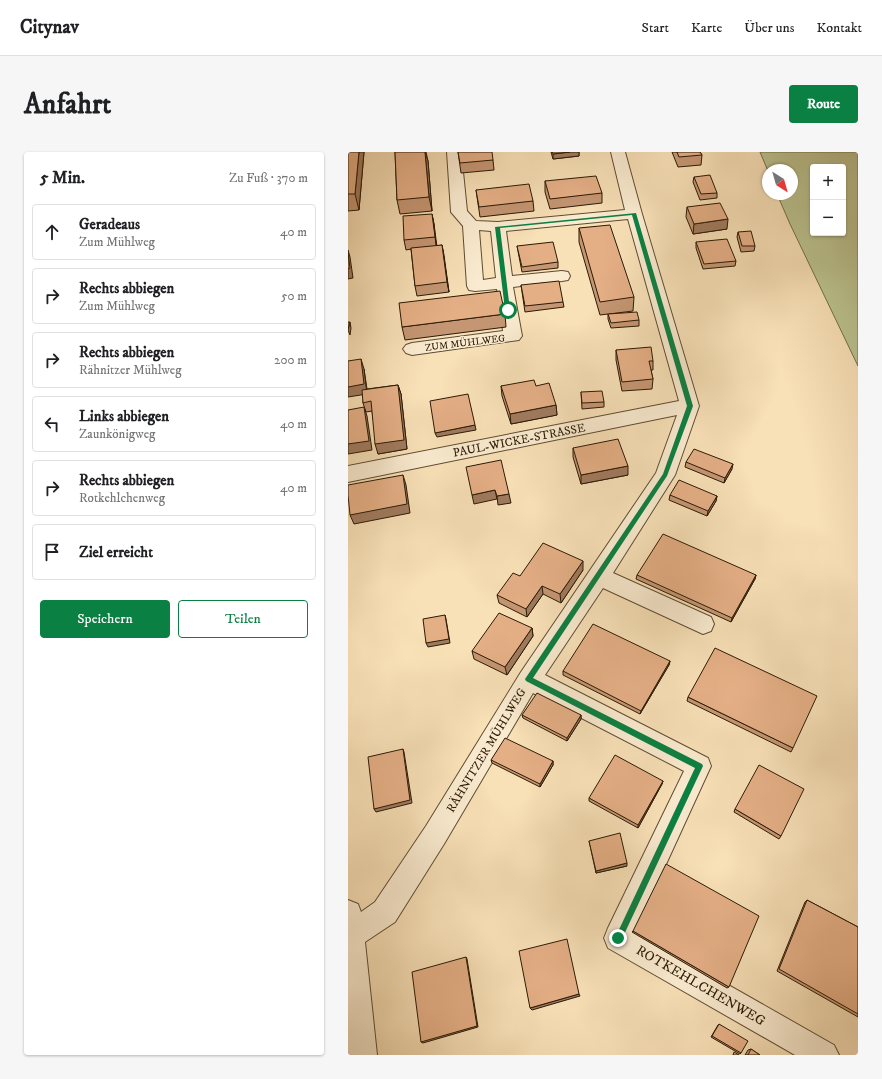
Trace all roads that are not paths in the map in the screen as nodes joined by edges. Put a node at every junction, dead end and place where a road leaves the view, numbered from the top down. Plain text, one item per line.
1 (454, 152) edge
2 (618, 152) edge
3 (634, 214) junction
4 (471, 225) junction
5 (498, 227) junction
6 (562, 276) dead end
7 (504, 283) junction
8 (412, 349) dead end
9 (690, 406) junction
10 (348, 474) edge
11 (599, 576) junction
12 (703, 624) dead end
13 (529, 679) junction
14 (349, 928) edge
15 (362, 1055) edge
16 (824, 1055) edge

1 - 4 street
2 - 3 street
3 - 5 street
3 - 9 street
4 - 5 street
4 - 7 street
5 - 7 street, ZUM MÜHLWEG
6 - 7 street
7 - 8 street, ZUM MÜHLWEG
9 - 10 street, PAUL-WICKE-STRASSE
9 - 11 street, RÄHNITZER MÜHLWEG
11 - 12 street
11 - 13 street, RÄHNITZER MÜHLWEG
13 - 14 street, RÄHNITZER MÜHLWEG
13 - 16 street, ROTKEHLCHENWEG
14 - 15 street, RÄHNITZER MÜHLWEG

